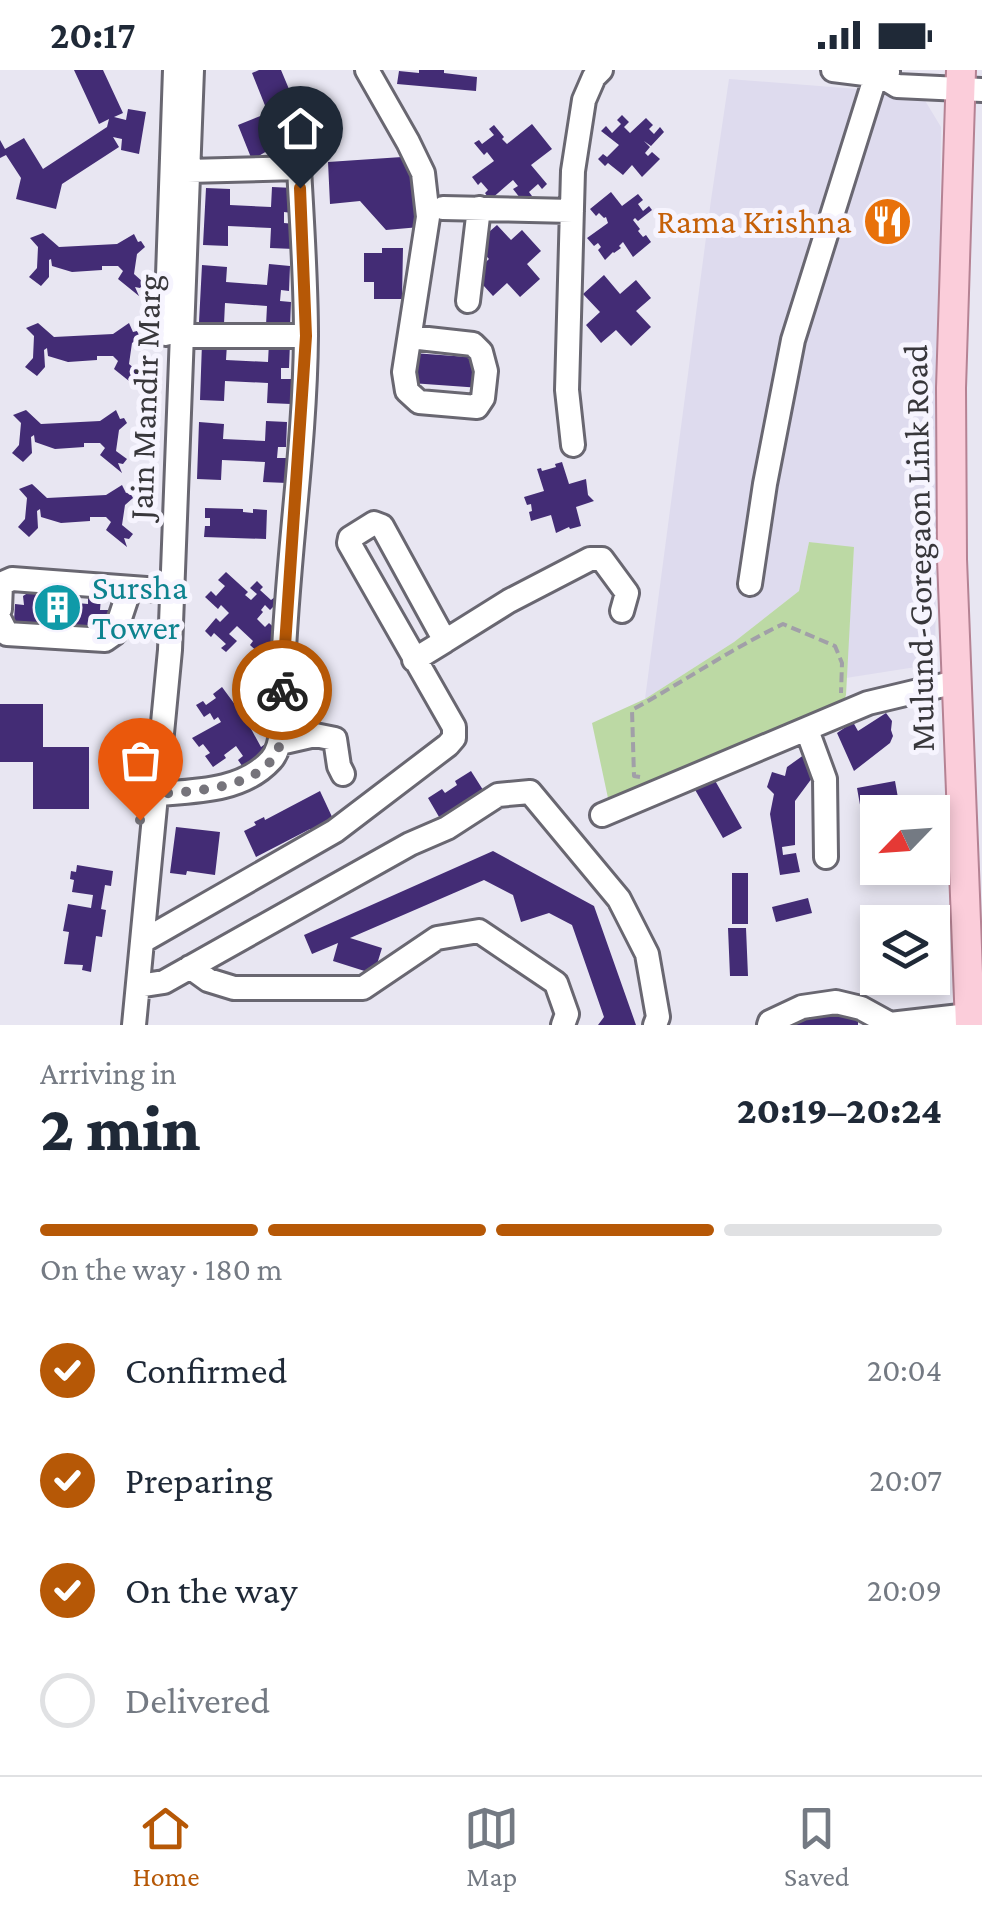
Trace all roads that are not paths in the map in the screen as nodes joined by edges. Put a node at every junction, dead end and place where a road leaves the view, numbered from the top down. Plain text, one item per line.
1 (368, 70) edge
2 (600, 70) edge
3 (833, 70) edge
4 (883, 74) edge
5 (183, 77) edge
6 (967, 83) edge
7 (183, 165) junction
8 (443, 208) dead end
9 (479, 208) junction
10 (572, 212) junction
11 (177, 247) junction
12 (468, 301) dead end
13 (182, 336) junction
14 (306, 336) junction
15 (410, 337) dead end
16 (172, 410) junction
17 (573, 445) dead end
18 (750, 584) dead end
19 (130, 588) junction
20 (165, 590) junction
21 (0, 609) edge
22 (622, 611) dead end
23 (0, 620) edge
24 (446, 641) junction
25 (414, 660) junction
26 (956, 682) junction
27 (807, 730) junction
28 (280, 743) junction
29 (154, 749) junction
30 (342, 774) dead end
31 (157, 794) junction
32 (602, 815) dead end
33 (147, 820) junction
34 (973, 856) edge
35 (826, 857) dead end
36 (142, 869) junction
37 (143, 941) junction
38 (190, 967) junction
39 (134, 972) junction
40 (969, 1020) edge
41 (889, 1024) edge
42 (118, 1025) edge
43 (134, 1025) edge
44 (563, 1025) edge
45 (655, 1025) edge
46 (769, 1025) edge

1 - 15 street
2 - 10 street
3 - 4 street
4 - 6 street
4 - 18 street
5 - 7 street, Jain Mandir Marg
6 - 26 main road, Mulund-Goregaon Link Road
7 - 11 street, Jain Mandir Marg
7 - 14 street
8 - 9 street
9 - 10 street
9 - 12 street
10 - 17 street
11 - 13 street, Jain Mandir Marg
11 - 16 street, Jain Mandir Marg
13 - 14 street
13 - 16 street, Jain Mandir Marg
14 - 28 street
16 - 20 street, Jain Mandir Marg
19 - 20 street
19 - 21 street
19 - 23 street
20 - 29 street, Jain Mandir Marg
22 - 24 street
24 - 25 street
24 - 25 street
25 - 37 street
26 - 27 street
26 - 34 main road, Mulund-Goregaon Link Road
27 - 32 street
27 - 35 street
28 - 30 street
28 - 31 street
29 - 31 street, Jain Mandir Marg
29 - 33 street, Jain Mandir Marg
31 - 33 street, Jain Mandir Marg
33 - 36 street, Jain Mandir Marg
34 - 40 main road, Mulund-Goregaon Link Road
36 - 37 street, Jain Mandir Marg
36 - 39 street, Jain Mandir Marg
37 - 39 street, Jain Mandir Marg
38 - 39 street
38 - 44 street
38 - 45 street
39 - 42 street, Jain Mandir Marg
39 - 43 street, Jain Mandir Marg
40 - 41 street
41 - 46 street

